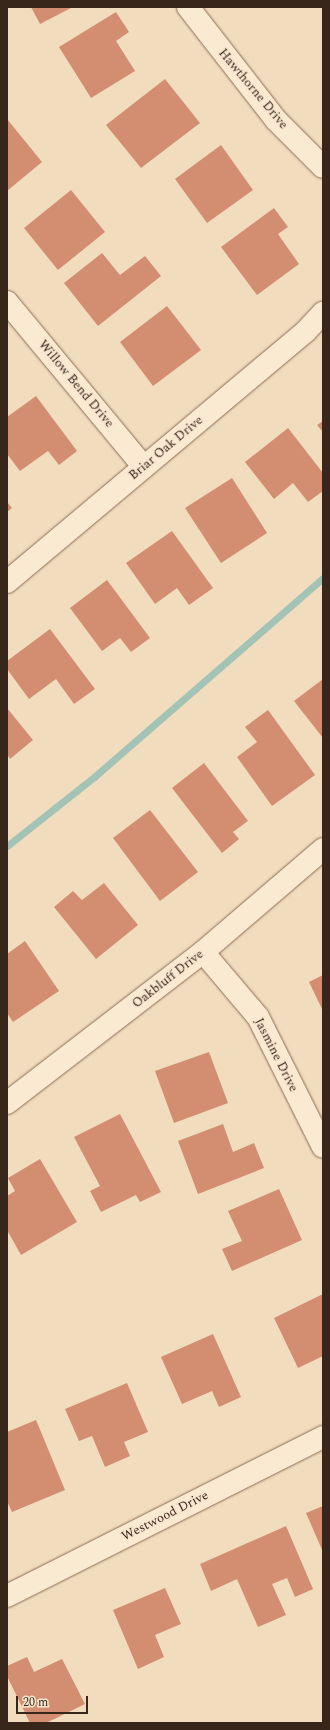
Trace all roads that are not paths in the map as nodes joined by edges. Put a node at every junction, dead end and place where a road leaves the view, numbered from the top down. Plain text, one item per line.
1 (188, 7) edge
2 (323, 167) edge
3 (7, 302) edge
4 (323, 313) edge
5 (144, 466) junction
6 (7, 582) edge
7 (323, 849) edge
8 (203, 952) junction
9 (7, 1103) edge
10 (323, 1147) edge
11 (323, 1437) edge
12 (7, 1596) edge

1 - 2 street, Hawthorne Drive
3 - 5 street, Willow Bend Drive
4 - 5 street, Briar Oak Drive
5 - 6 street, Briar Oak Drive
7 - 8 street, Oakbluff Drive
8 - 9 street, Oakbluff Drive
8 - 10 street, Jasmine Drive
11 - 12 street, Westwood Drive

